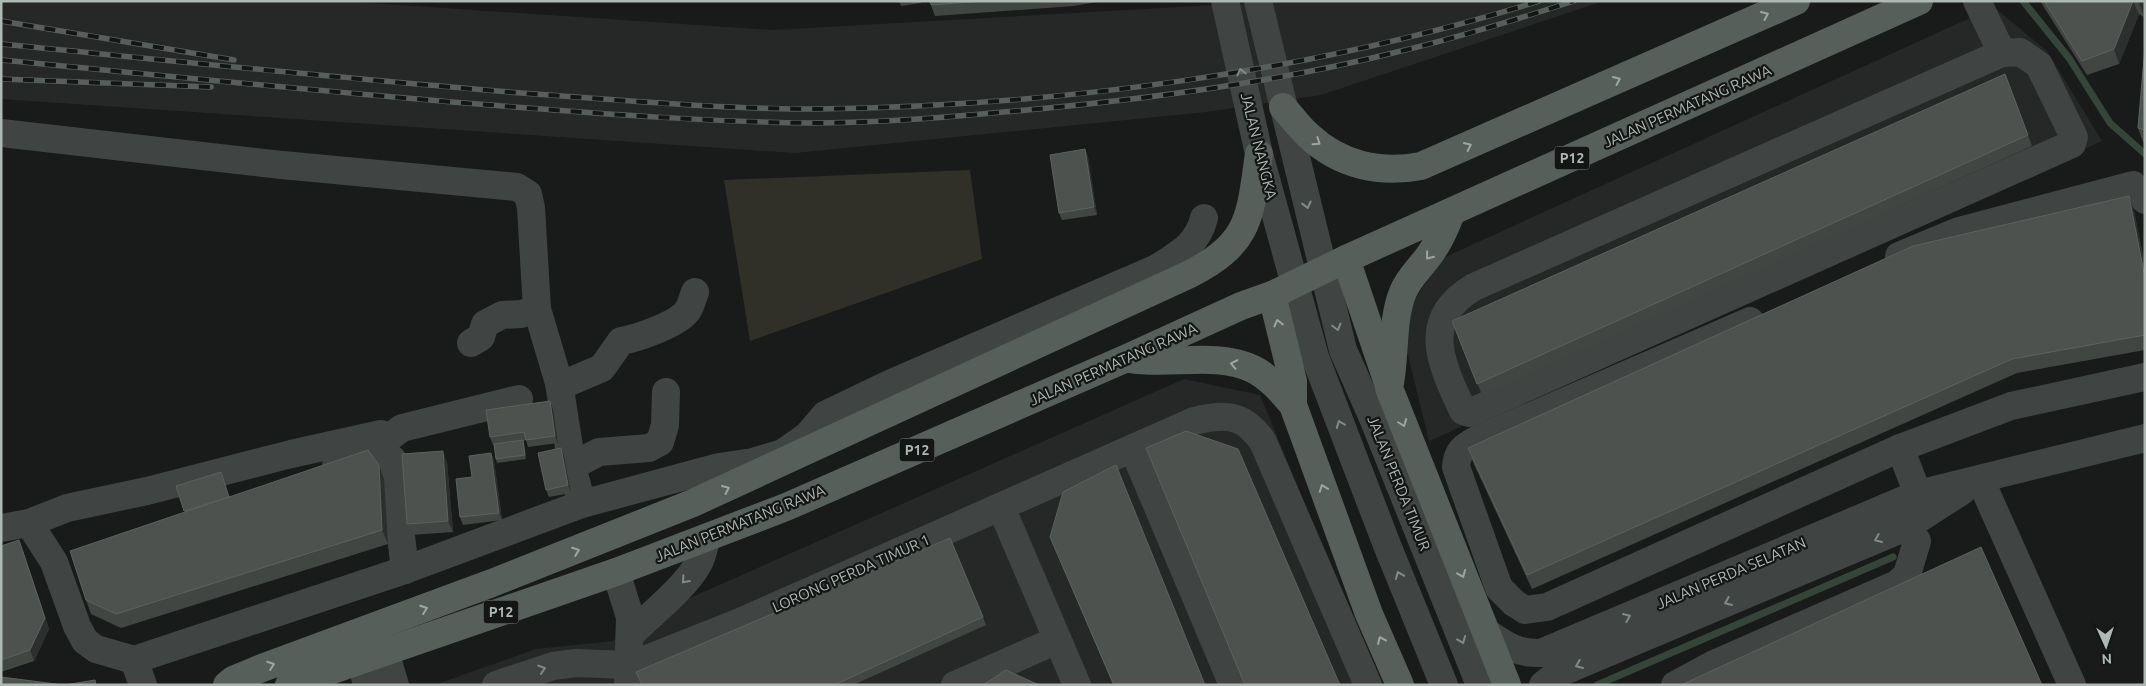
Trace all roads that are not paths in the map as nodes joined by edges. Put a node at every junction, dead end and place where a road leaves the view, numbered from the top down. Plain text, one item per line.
1 (1225, 1) edge
2 (1258, 1) edge
3 (1796, 1) edge
4 (1920, 1) edge
5 (1977, 1) edge
6 (2002, 53) junction
7 (1283, 107) junction
8 (1, 133) edge
9 (1260, 154) junction
10 (2145, 200) edge
11 (1451, 213) junction
12 (1204, 218) dead end
13 (1346, 259) junction
14 (1877, 266) edge
15 (696, 292) dead end
16 (1284, 293) junction
17 (537, 309) junction
18 (1777, 310) edge
19 (471, 343) dead end
20 (1127, 358) junction
21 (2145, 377) edge
22 (559, 383) junction
23 (1389, 388) junction
24 (666, 392) dead end
25 (519, 399) dead end
26 (1293, 405) junction
27 (2145, 438) edge
28 (1133, 448) junction
29 (1900, 448) junction
30 (389, 449) junction
31 (572, 466) junction
32 (307, 476) edge
33 (1980, 479) junction
34 (1918, 494) junction
35 (582, 504) junction
36 (1001, 507) junction
37 (29, 523) junction
38 (1906, 527) junction
39 (1, 528) edge
40 (706, 538) junction
41 (82, 553) edge
42 (54, 562) junction
43 (405, 570) junction
44 (616, 572) junction
45 (1486, 632) junction
46 (631, 634) junction
47 (1057, 640) junction
48 (371, 666) edge
49 (139, 672) edge
50 (615, 674) edge
51 (227, 685) edge
52 (289, 685) edge
53 (395, 685) edge
54 (496, 685) edge
55 (956, 685) edge
56 (1076, 685) edge
57 (1233, 685) edge
58 (1368, 685) edge
59 (1400, 685) edge
60 (1444, 685) edge
61 (1480, 685) edge
62 (1507, 685) edge
63 (1543, 685) edge
64 (1675, 685) edge
65 (2072, 685) edge

9 -> 1 street, JALAN NANGKA
2 - 7 street
7 -> 3 main road
4 - 11 main road, JALAN PERMATANG RAWA / P12
5 - 6 street
6 - 6 street
7 -> 61 street, JALAN PERDA TIMUR
8 - 17 street
9 - 16 street, JALAN NANGKA
51 -> 9 main road
10 - 14 street
11 - 13 main road, JALAN PERMATANG RAWA / P12
11 -> 23 main road
12 - 35 street
13 - 16 main road, JALAN PERMATANG RAWA / P12
13 - 23 main road
15 - 22 street
16 - 20 main road, JALAN PERMATANG RAWA / P12
26 -> 16 main road
60 -> 16 street
17 - 19 street
17 - 22 street
18 - 29 street
26 -> 20 main road
20 - 40 main road, JALAN PERMATANG RAWA / P12
21 - 29 street
22 - 31 street
23 -> 45 main road
24 - 31 street
25 - 30 street
59 -> 26 main road
27 - 33 street, JALAN PERDA SELATAN
28 - 36 street, LORONG PERDA TIMUR 1
28 - 57 street
28 - 58 street, LORONG PERDA TIMUR 1
29 - 34 street
30 - 32 street
30 - 37 street
30 - 43 street
31 - 35 street
33 - 34 street, JALAN PERDA SELATAN
33 - 38 street, JALAN PERDA SELATAN
33 - 65 street
45 -> 34 street, JALAN PERDA SELATAN
35 - 43 street
36 - 47 street
36 - 50 street, LORONG PERDA TIMUR 1
37 - 39 street
37 - 42 street
38 -> 63 street, JALAN PERDA SELATAN
38 - 64 street
40 - 44 main road, JALAN PERMATANG RAWA / P12
40 -> 46 street
41 - 42 street
42 - 49 street
43 - 49 street
44 - 46 street
44 - 48 main road, JALAN PERMATANG RAWA / P12
45 - 62 main road
46 - 50 street
47 - 55 street
47 - 56 street
48 - 52 main road, JALAN PERMATANG RAWA / P12
48 - 53 street
54 -> 50 street, LORONG PERDA TIMUR 1

